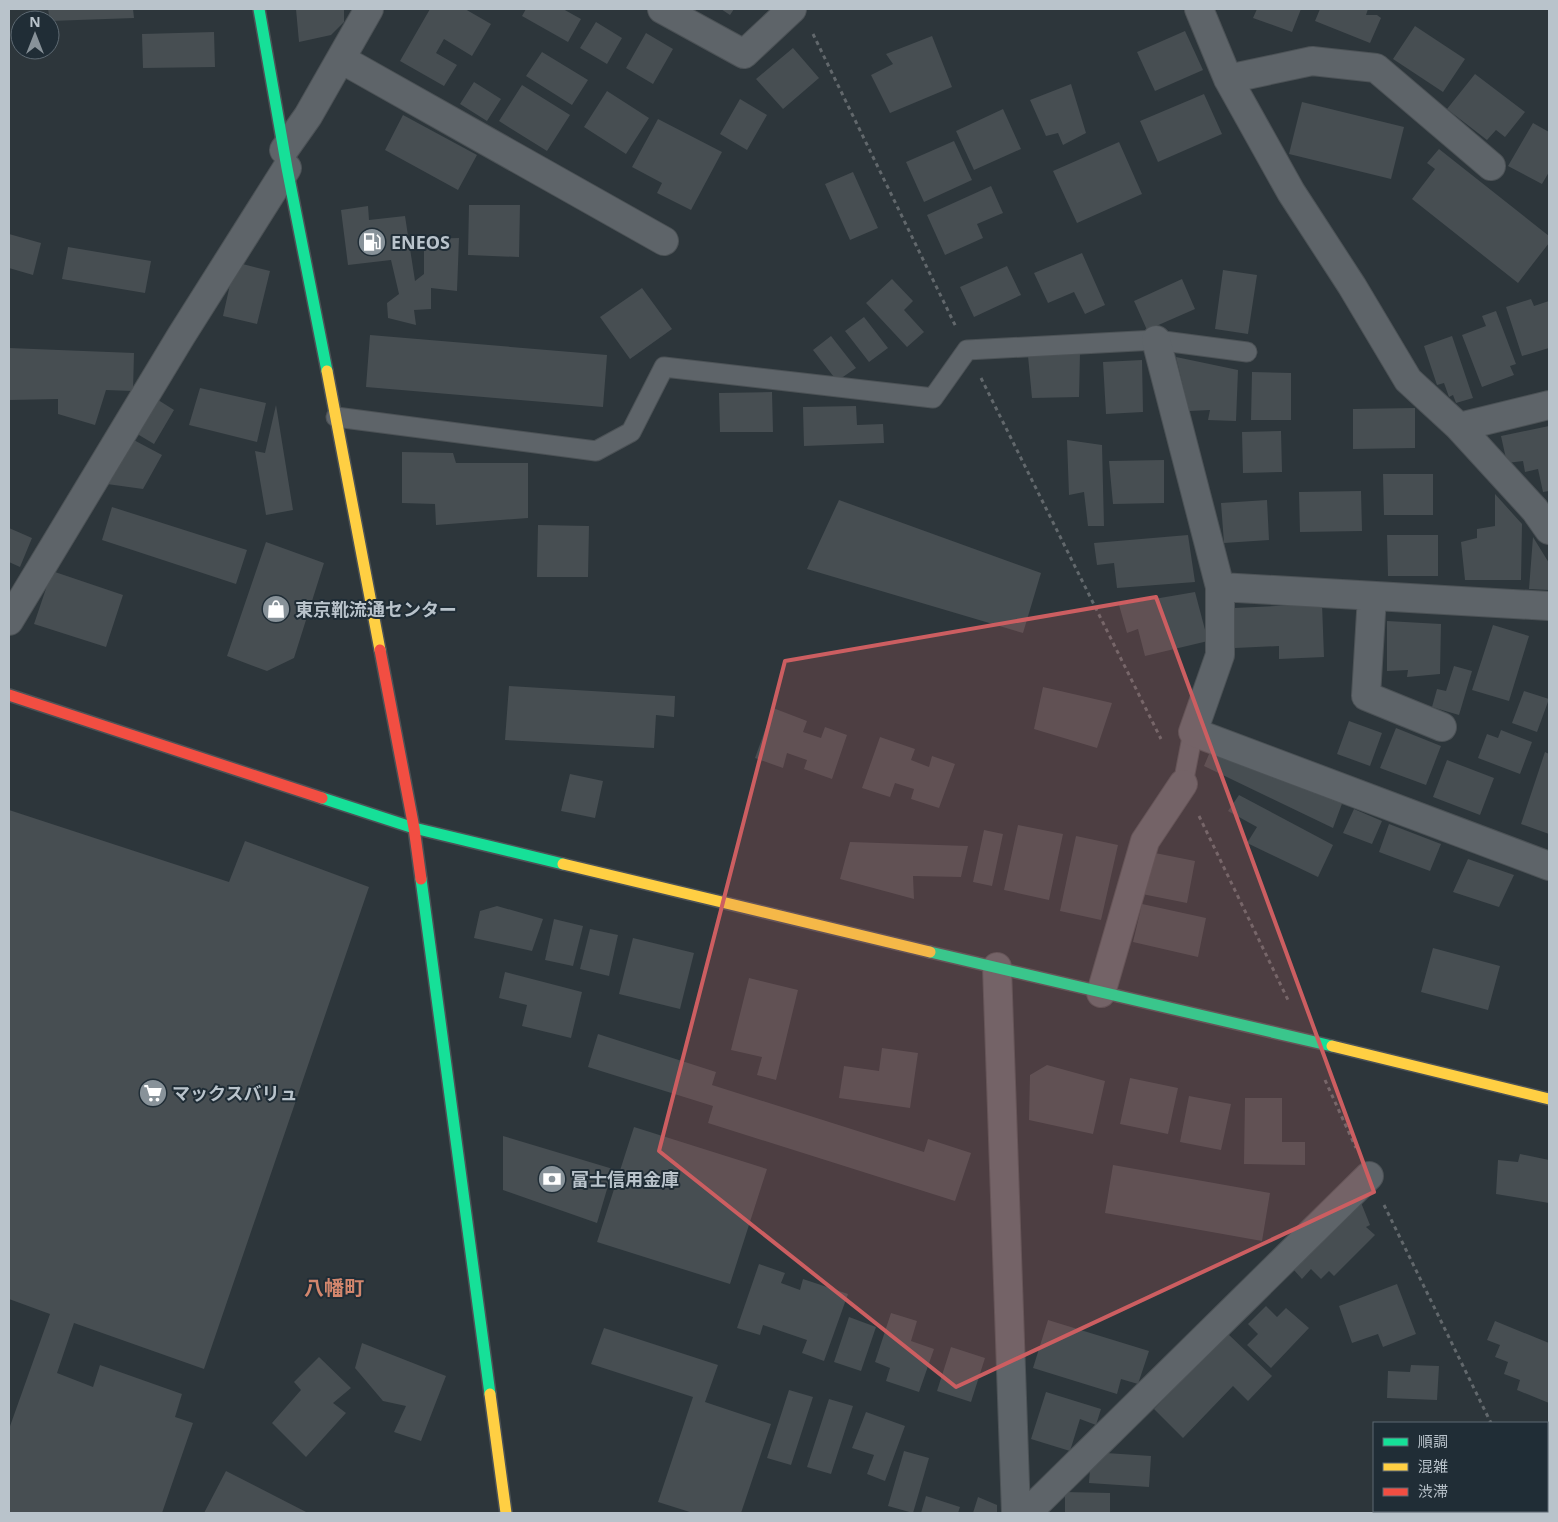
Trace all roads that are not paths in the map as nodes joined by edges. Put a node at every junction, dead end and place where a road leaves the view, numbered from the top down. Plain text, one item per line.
1 (259, 9) edge
2 (369, 9) edge
3 (662, 9) edge
4 (1200, 9) edge
5 (800, 18) edge
6 (341, 59) junction
7 (1228, 79) junction
8 (286, 159) junction
9 (1491, 166) dead end
10 (664, 241) dead end
11 (1156, 340) junction
12 (1247, 352) dead end
13 (1549, 405) edge
14 (336, 417) junction
15 (1459, 426) junction
16 (1545, 515) edge
17 (1220, 587) junction
18 (1372, 596) junction
19 (1549, 606) edge
20 (9, 621) edge
21 (9, 695) edge
22 (1442, 727) dead end
23 (1193, 732) junction
24 (1184, 784) joint
25 (414, 828) junction
26 (1549, 866) edge
27 (996, 967) junction
28 (1101, 993) junction
29 (1549, 1099) edge
30 (1369, 1176) road end
31 (506, 1513) edge
32 (1016, 1513) edge
33 (1028, 1513) edge

1 - 8 street
2 - 6 street
3 - 5 street
4 - 7 street
6 - 8 street
6 - 10 street
7 - 9 street
7 - 15 street
8 - 14 street
8 - 20 street
11 - 12 lane
11 - 14 lane
11 - 17 street
13 - 15 street
14 - 25 street
15 - 16 street
17 - 18 street
17 - 23 street
18 - 19 street
18 - 22 street
21 - 25 street
23 - 24 lane
23 - 26 street
24 - 28 street
25 - 27 street
25 - 31 street
27 - 28 street
27 - 32 street
28 - 29 street
30 - 33 street

